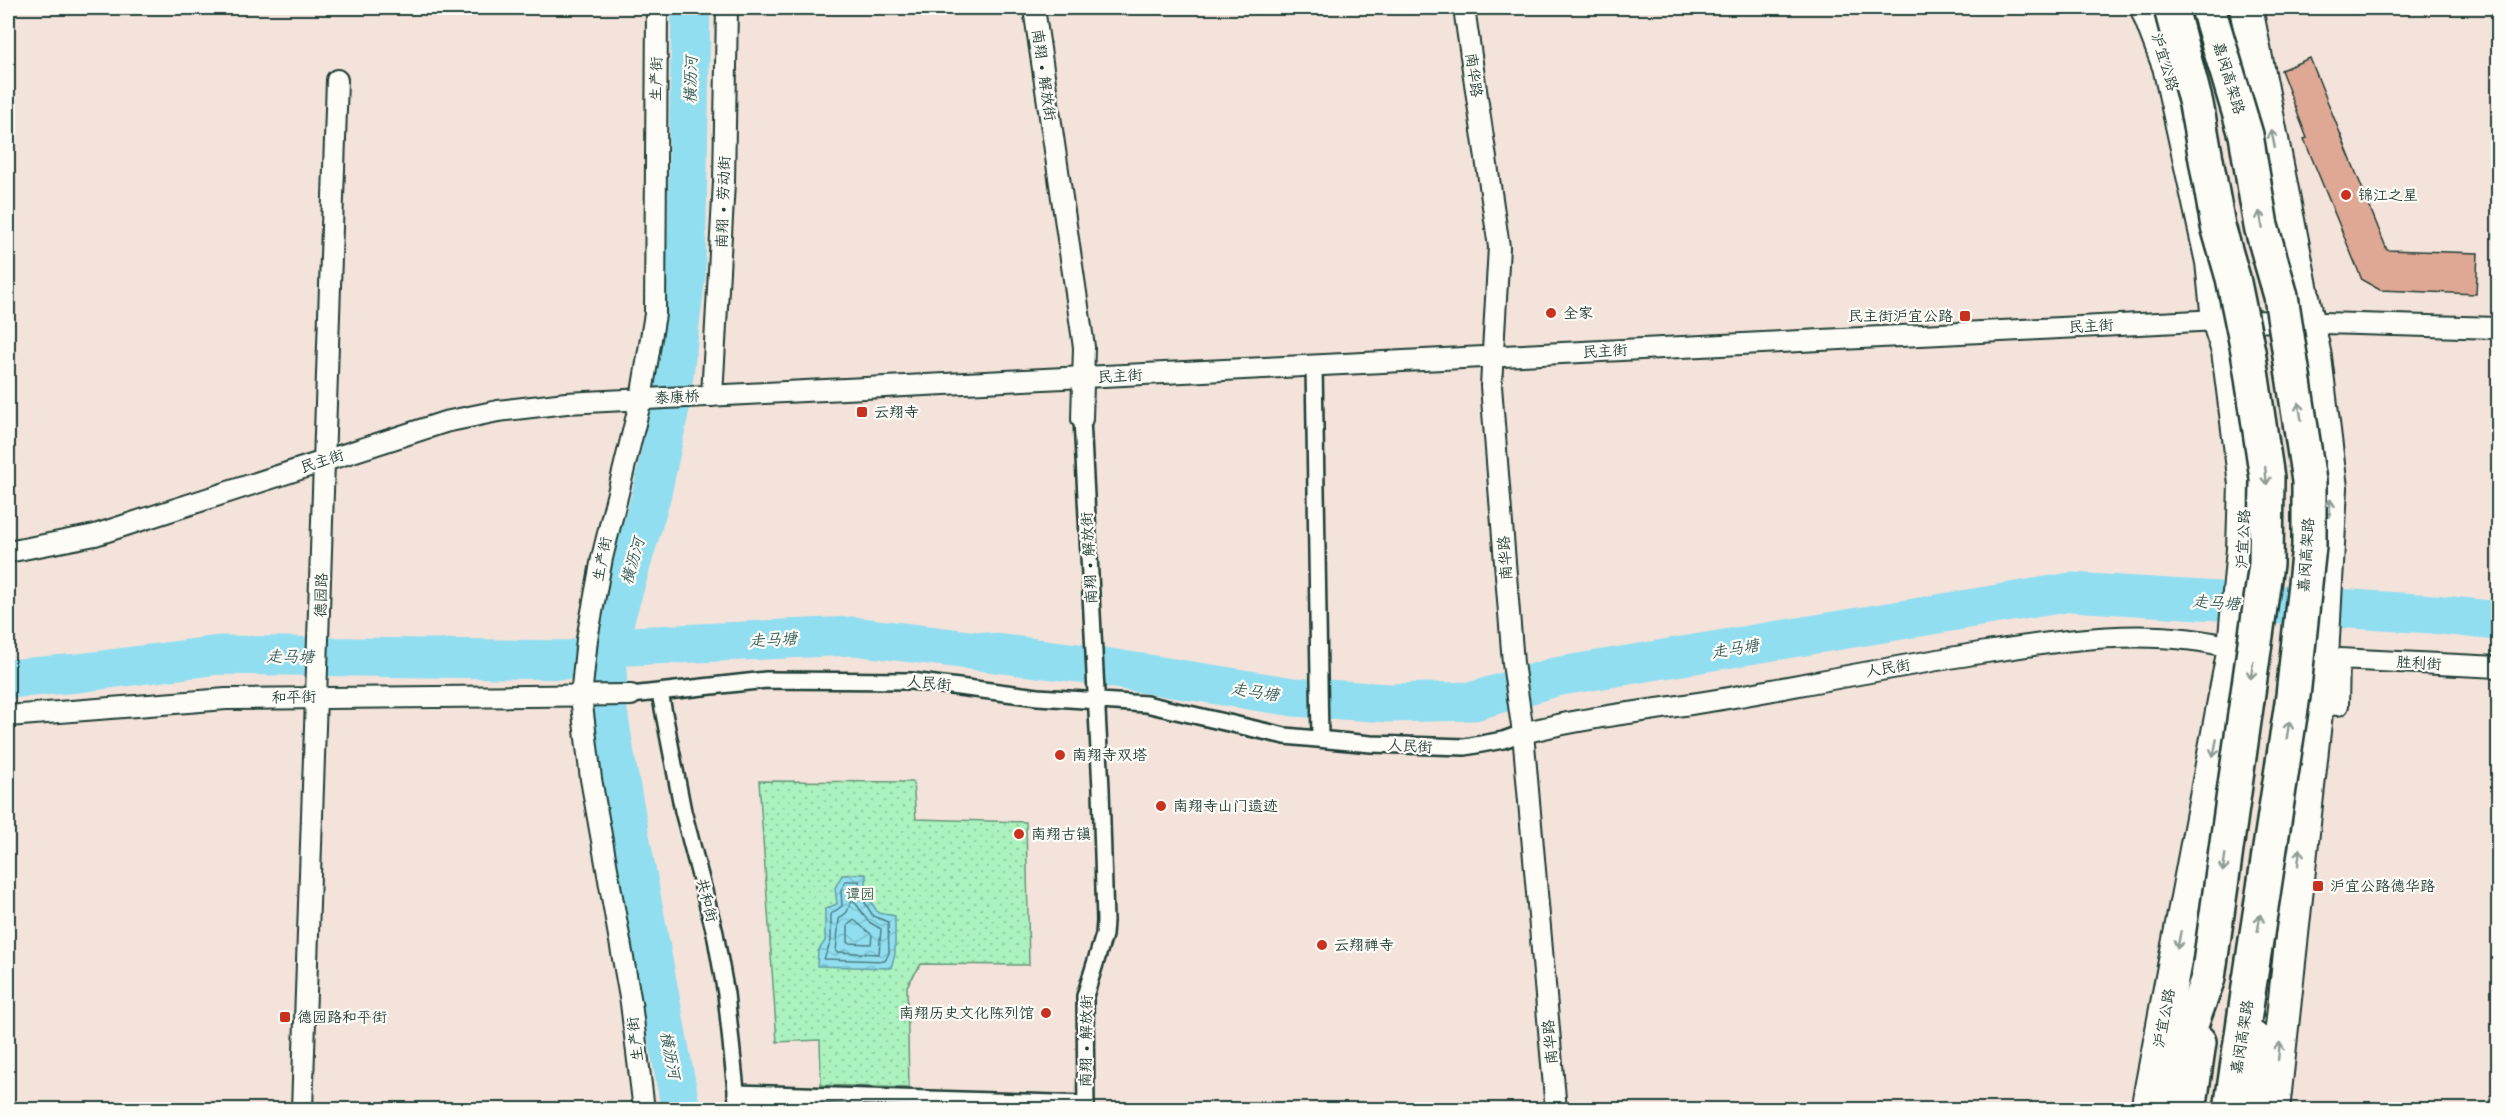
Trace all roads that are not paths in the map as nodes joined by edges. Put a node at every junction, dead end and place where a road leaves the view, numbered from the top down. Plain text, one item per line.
1 (657, 8) edge
2 (727, 8) edge
3 (1034, 8) edge
4 (1464, 8) edge
5 (2147, 8) edge
6 (2171, 8) edge
7 (2208, 8) edge
8 (2246, 8) edge
9 (337, 80) dead end
10 (2218, 320) junction
11 (2308, 321) junction
12 (2499, 328) edge
13 (1491, 357) junction
14 (1314, 366) junction
15 (1083, 377) junction
16 (712, 396) junction
17 (641, 399) junction
18 (1082, 419) joint
19 (325, 460) junction
20 (8, 552) edge
21 (2235, 638) junction
22 (2331, 649) junction
23 (2499, 667) edge
24 (660, 693) junction
25 (631, 695) joint
26 (317, 697) junction
27 (581, 697) junction
28 (1096, 699) junction
29 (8, 716) edge
30 (1523, 733) junction
31 (1320, 739) junction
32 (2208, 978) junction
33 (2250, 981) junction
34 (736, 1093) junction
35 (1086, 1107) edge
36 (302, 1110) edge
37 (644, 1110) edge
38 (738, 1110) edge
39 (1556, 1110) edge
40 (2147, 1110) edge
41 (2160, 1110) edge
42 (2189, 1110) edge
43 (2231, 1110) edge
44 (2260, 1110) edge
45 (2272, 1110) edge

1 - 17 street, 生产街
2 - 16 street, 南翔 • 劳动街
3 - 15 street, 南翔 • 解放街
4 - 13 street, 南华路
5 - 10 main road, 沪宜公路
6 -> 32 highway, bridge
33 -> 7 highway, 嘉闵高架路, bridge
11 -> 8 main road
9 - 19 street, 德园路
10 - 11 street, 民主街
10 - 13 street, 民主街
10 - 21 main road, 沪宜公路
11 - 12 street, 民主街
22 -> 11 main road
13 - 14 street, 民主街
13 - 30 street, 南华路
14 - 15 street, 民主街
14 - 31 street
15 - 16 street, 民主街
15 - 18 street, 南翔 • 解放街
16 - 17 street, 泰康桥
17 - 19 street, 民主街
17 - 27 street, 生产街
18 - 28 street, 南翔 • 解放街
19 - 20 street, 民主街
19 - 26 street, 德园路
21 - 30 street, 人民街
21 -> 40 main road, 沪宜公路
22 - 23 street, 胜利街
45 -> 22 main road
24 - 25 street, 人民街
24 - 28 street, 人民街
24 - 34 street, 共和街
25 - 27 street, 人民街
26 - 27 street, 和平街
26 - 29 street, 和平街
26 - 36 street, 德园路
27 - 37 street, 生产街
28 - 31 street, 人民街
28 - 35 street, 南翔 • 解放街
30 - 31 street, 人民街
30 - 39 street, 南华路
32 - 41 highway
32 - 42 highway
33 - 43 highway, 嘉闵高架路
33 - 44 highway
34 - 35 street
34 - 38 street, 共和街

